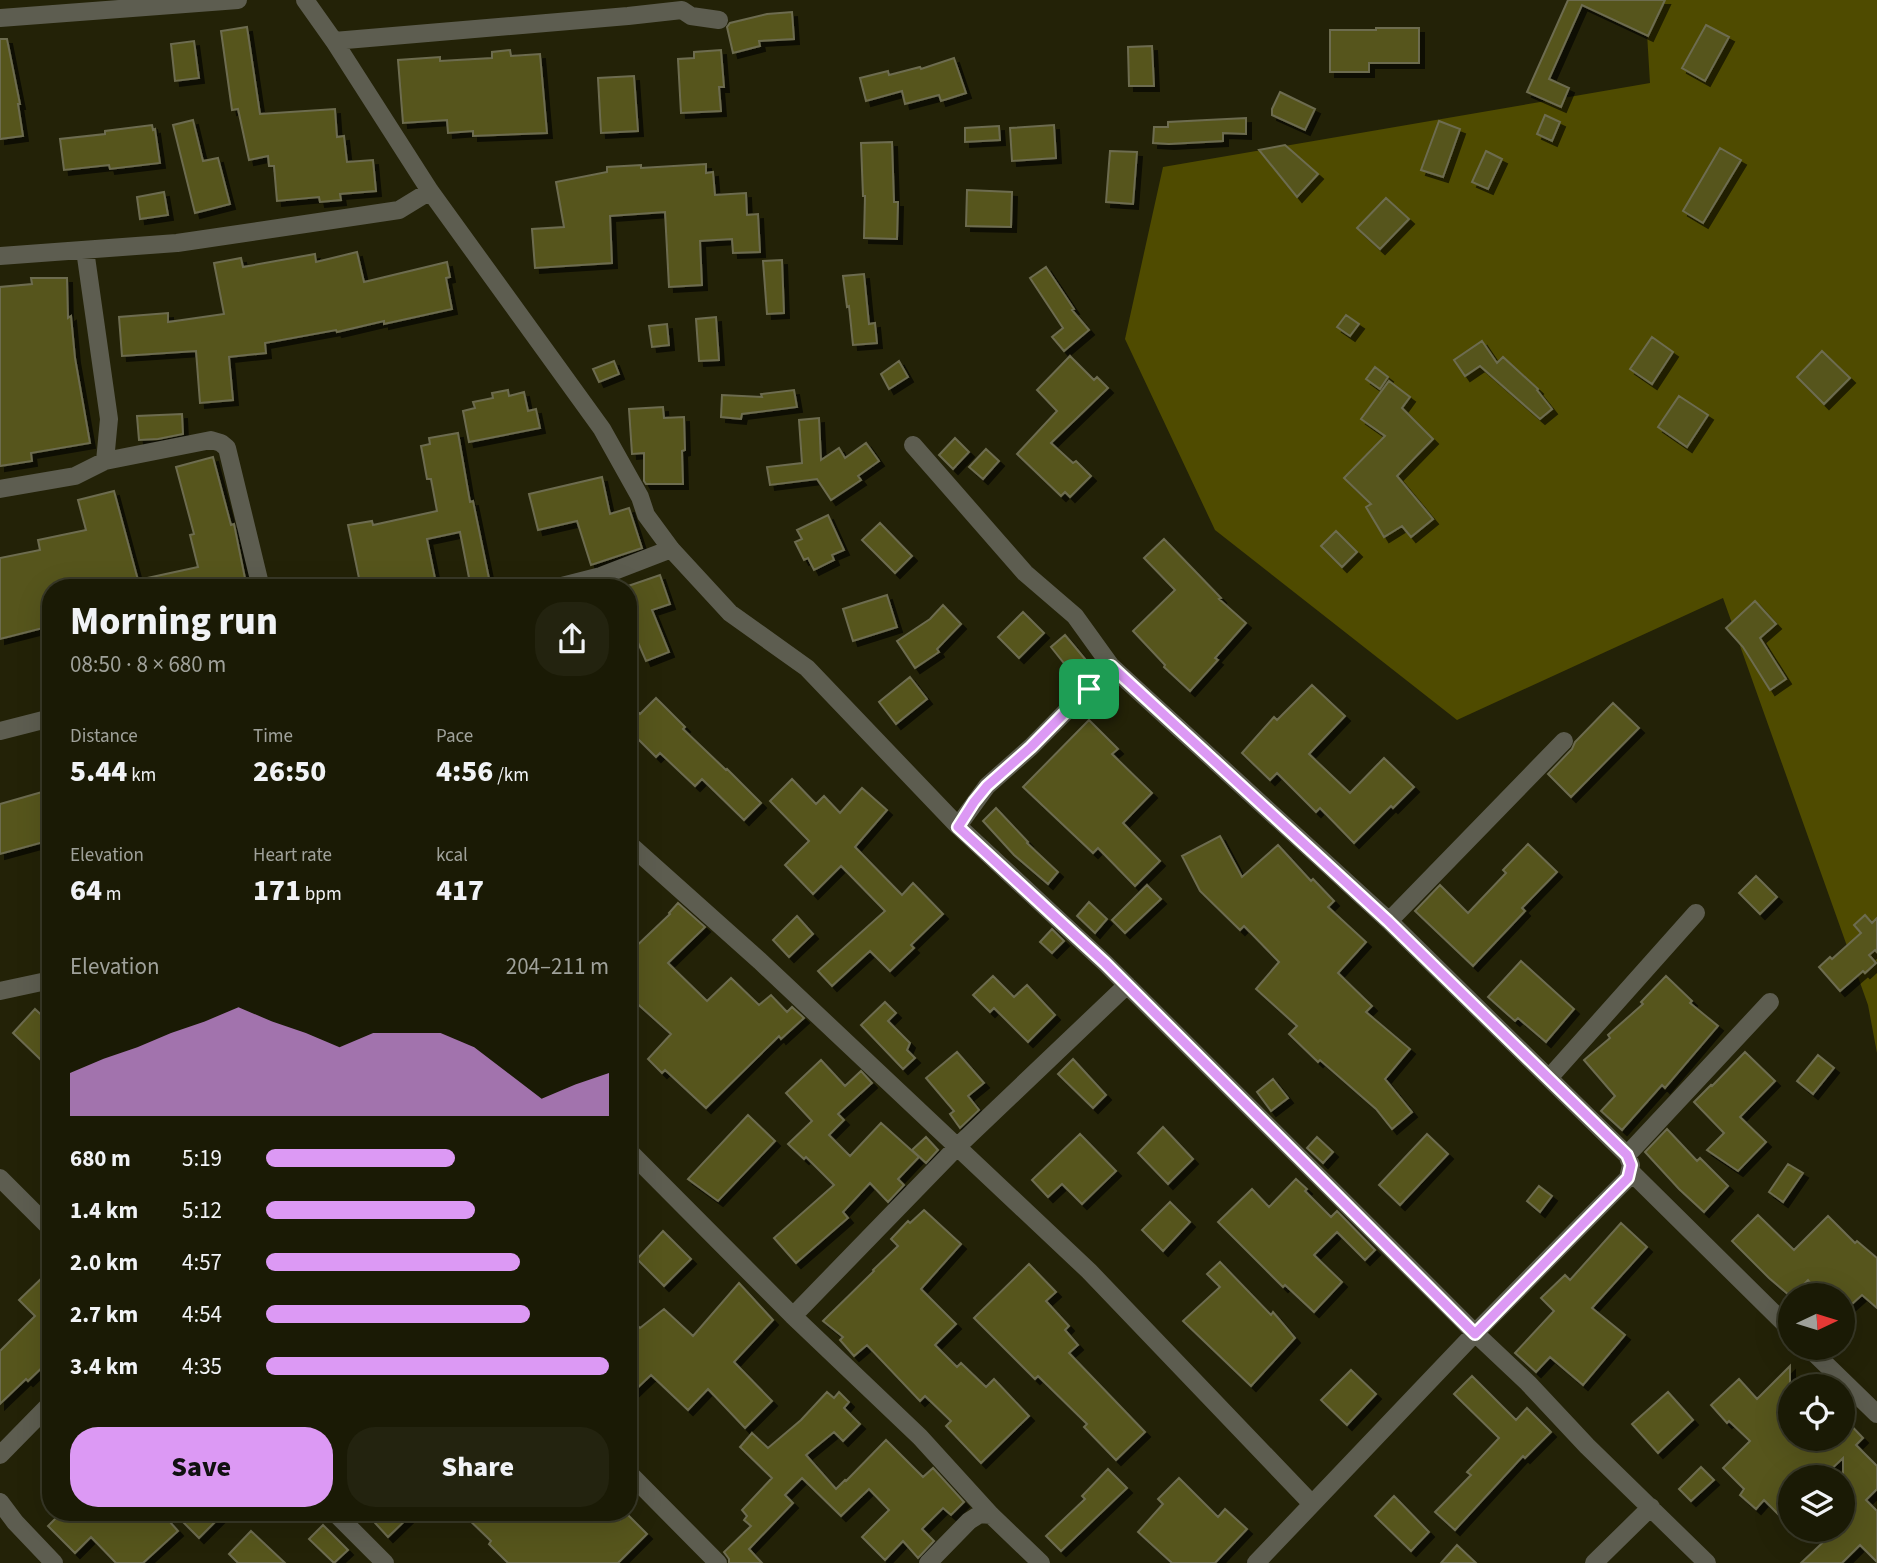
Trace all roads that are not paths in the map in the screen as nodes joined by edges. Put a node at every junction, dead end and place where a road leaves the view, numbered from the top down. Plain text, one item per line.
1 (237, 0) edge
2 (305, 0) edge
3 (0, 19) edge
4 (719, 20) dead end
5 (334, 41) junction
6 (430, 191) junction
7 (85, 250) junction
8 (0, 256) edge
9 (913, 445) dead end
10 (105, 461) junction
11 (0, 489) edge
12 (671, 549) junction
13 (259, 579) edge
14 (589, 579) edge
15 (1111, 666) junction
16 (42, 720) edge
17 (0, 731) edge
18 (1564, 741) dead end
19 (958, 827) junction
20 (637, 851) edge
21 (1696, 913) dead end
22 (1388, 921) junction
23 (42, 982) edge
24 (1127, 985) junction
25 (0, 991) edge
26 (1770, 1002) dead end
27 (1549, 1078) junction
28 (958, 1146) junction
29 (637, 1162) edge
30 (1629, 1163) junction
31 (0, 1178) edge
32 (42, 1220) edge
33 (793, 1316) junction
34 (1778, 1317) edge
35 (1475, 1334) junction
36 (1821, 1360) edge
37 (42, 1412) edge
38 (1877, 1414) edge
39 (0, 1454) edge
40 (637, 1481) edge
41 (0, 1502) edge
42 (1312, 1504) junction
43 (1651, 1507) junction
44 (991, 1515) junction
45 (343, 1521) edge
46 (54, 1563) edge
47 (385, 1563) edge
48 (718, 1563) edge
49 (928, 1563) edge
50 (1041, 1563) edge
51 (1256, 1563) edge
52 (1594, 1563) edge
53 (1707, 1563) edge

1 - 3 street
2 - 5 street
4 - 5 street
5 - 6 street
6 - 7 street
6 - 12 street
7 - 8 street
7 - 10 street
9 - 15 street
10 - 11 street
10 - 13 street
12 - 14 street
12 - 19 street
15 - 19 street
15 - 22 street
16 - 17 street
18 - 22 street
19 - 24 street
20 - 28 street
21 - 27 street
22 - 27 street
23 - 25 street
24 - 28 street
24 - 35 street
26 - 30 street
27 - 30 street
28 - 33 street
28 - 42 street
29 - 33 street
30 - 34 street
30 - 35 street
31 - 32 street
33 - 44 street
35 - 42 street
35 - 43 street
36 - 38 street
37 - 39 street
40 - 48 street
41 - 46 street
42 - 51 street
43 - 52 street
43 - 53 street
44 - 49 street
44 - 50 street
45 - 47 street

